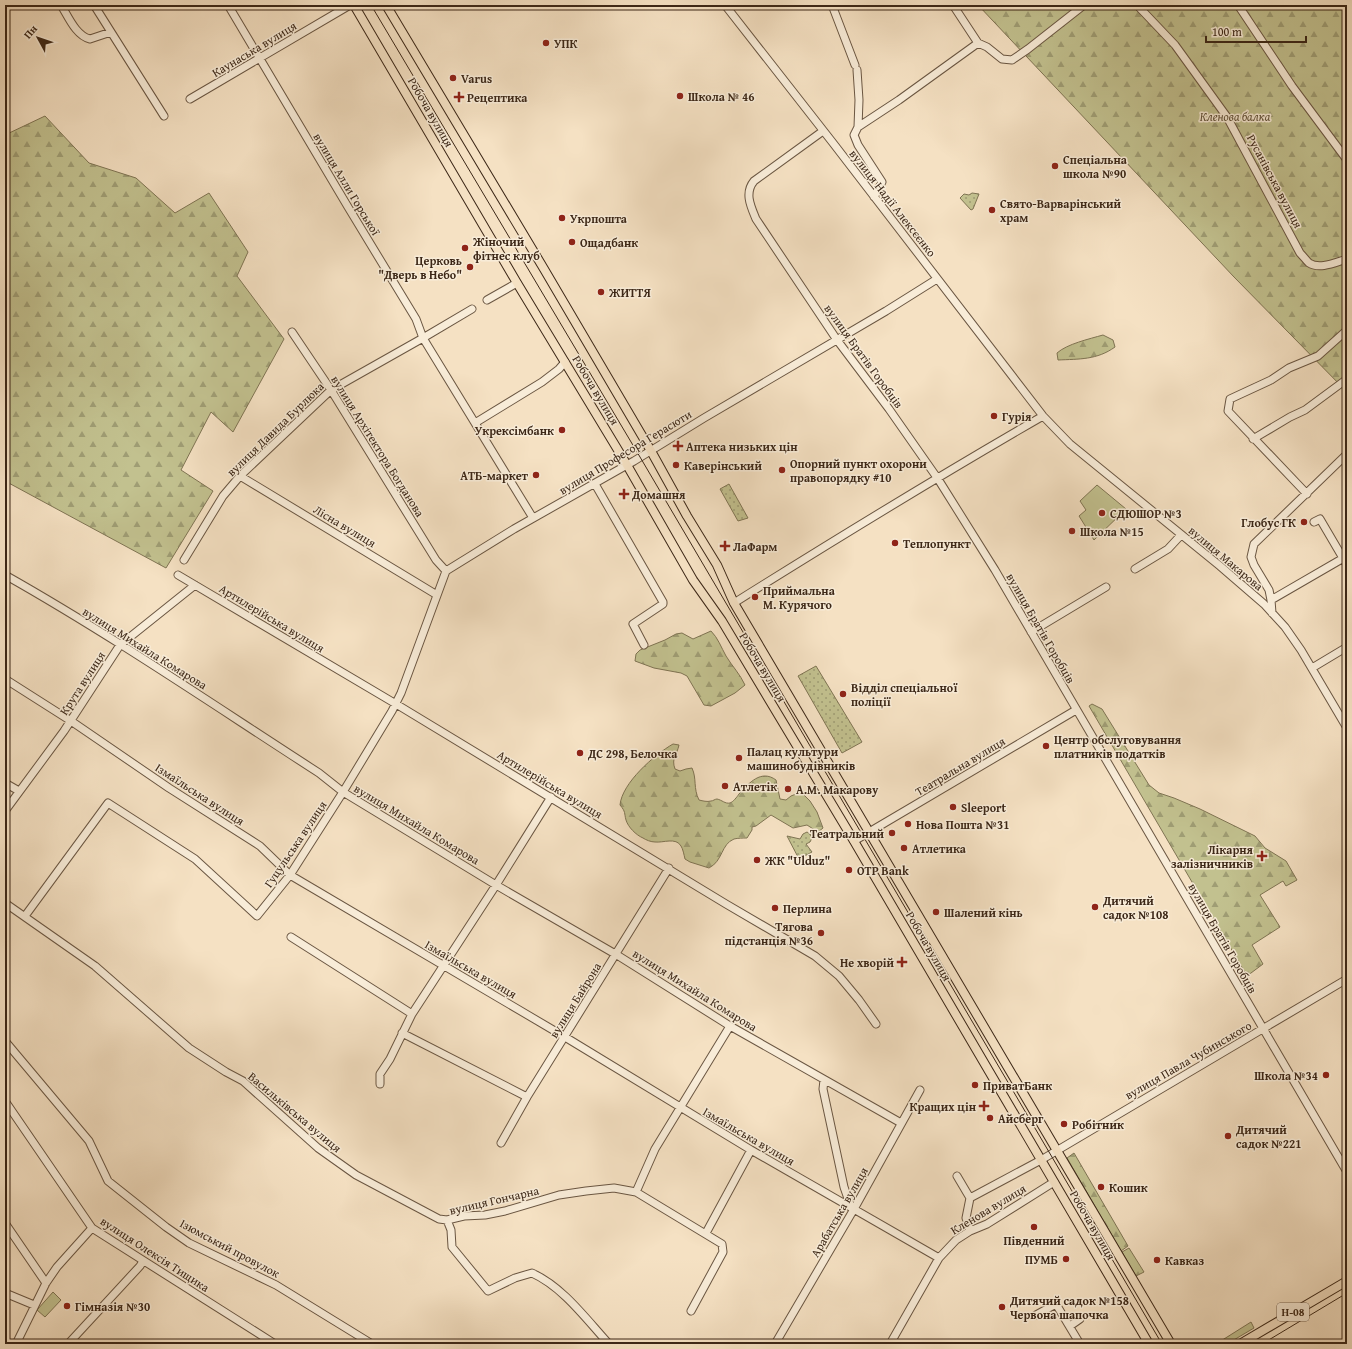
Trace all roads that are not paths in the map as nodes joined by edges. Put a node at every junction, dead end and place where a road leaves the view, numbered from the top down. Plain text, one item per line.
1 (60, 5) edge
2 (94, 5) edge
3 (228, 5) edge
4 (350, 5) edge
5 (354, 5) edge
6 (386, 5) edge
7 (725, 5) edge
8 (832, 5) edge
9 (953, 5) edge
10 (1084, 5) edge
11 (1137, 5) edge
12 (1238, 5) edge
13 (111, 32) junction
14 (978, 43) junction
15 (260, 58) junction
16 (190, 100) dead end
17 (164, 116) dead end
18 (858, 127) junction
19 (823, 131) junction
20 (1347, 160) edge
21 (874, 197) junction
22 (1347, 259) edge
23 (937, 279) junction
24 (517, 282) junction
25 (487, 300) dead end
26 (472, 309) dead end
27 (1347, 330) edge
28 (292, 332) dead end
29 (423, 338) junction
30 (837, 340) junction
31 (565, 362) junction
32 (1347, 379) edge
33 (331, 390) junction
34 (1043, 416) junction
35 (475, 423) junction
36 (1253, 439) junction
37 (651, 451) junction
38 (1347, 454) edge
39 (627, 465) junction
40 (240, 476) junction
41 (938, 479) junction
42 (595, 484) junction
43 (1306, 494) junction
44 (533, 518) junction
45 (1314, 522) dead end
46 (1181, 535) junction
47 (1345, 558) edge
48 (184, 560) dead end
49 (1347, 566) edge
50 (1135, 569) dead end
51 (446, 571) junction
52 (5, 575) edge
53 (178, 575) dead end
54 (195, 585) junction
55 (1106, 587) dead end
56 (437, 595) junction
57 (1271, 600) junction
58 (734, 603) junction
59 (1272, 613) junction
60 (1031, 632) junction
61 (120, 645) junction
62 (644, 645) dead end
63 (1347, 647) edge
64 (1312, 668) junction
65 (5, 679) edge
66 (396, 704) junction
67 (1076, 710) junction
68 (71, 721) junction
69 (1347, 728) edge
70 (5, 783) edge
71 (19, 791) junction
72 (343, 792) junction
73 (551, 797) junction
74 (5, 811) edge
75 (869, 832) junction
76 (854, 841) junction
77 (669, 868) junction
78 (290, 875) junction
79 (496, 885) junction
80 (5, 903) edge
81 (25, 916) junction
82 (290, 937) dead end
83 (617, 955) junction
84 (443, 966) junction
85 (1347, 979) edge
86 (412, 1014) junction
87 (876, 1024) dead end
88 (730, 1026) junction
89 (1264, 1029) junction
90 (402, 1034) junction
91 (565, 1037) junction
92 (5, 1042) edge
93 (824, 1080) junction
94 (380, 1084) dead end
95 (920, 1090) dead end
96 (527, 1097) junction
97 (5, 1101) edge
98 (680, 1108) junction
99 (901, 1123) junction
100 (502, 1143) dead end
101 (750, 1150) junction
102 (1056, 1150) junction
103 (1041, 1160) junction
104 (1344, 1160) edge
105 (1347, 1172) edge
106 (957, 1176) dead end
107 (1054, 1182) junction
108 (636, 1192) junction
109 (970, 1198) junction
110 (852, 1208) junction
111 (447, 1220) junction
112 (5, 1223) edge
113 (92, 1228) junction
114 (970, 1231) junction
115 (706, 1233) junction
116 (939, 1258) junction
117 (143, 1261) junction
118 (1347, 1281) edge
119 (46, 1283) junction
120 (5, 1293) edge
121 (34, 1305) junction
122 (691, 1311) dead end
123 (1036, 1315) dead end
124 (1080, 1319) dead end
125 (1070, 1326) junction
126 (16, 1344) edge
127 (68, 1344) edge
128 (275, 1344) edge
129 (372, 1344) edge
130 (609, 1344) edge
131 (775, 1344) edge
132 (890, 1344) edge
133 (1080, 1344) edge
134 (1149, 1344) edge
135 (1171, 1344) edge
136 (1240, 1344) edge

1 - 13 street
2 - 13 street
3 - 15 street, вулиця Алли Горської
4 - 15 street, Каунаська вулиця
5 - 24 main road, Робоча вулиця
6 - 37 main road, Робоча вулиця
7 - 19 street, вулиця Надії Алексєєнко
8 - 18 street
9 - 14 street
10 - 14 street
11 - 22 street, Русанівська вулиця
12 - 20 street
13 - 17 street
14 - 18 street
15 - 16 street, Каунаська вулиця
15 - 29 street, вулиця Алли Горської
18 - 21 street
19 - 21 street, вулиця Надії Алексєєнко
19 - 30 street, вулиця Братів Горобців
21 - 23 street, вулиця Надії Алексєєнко
23 - 30 street, вулиця Професора Герасюти
23 - 34 street, вулиця Надії Алексєєнко
24 - 25 street
24 - 31 main road, Робоча вулиця
26 - 29 street, вулиця Давида Бурлюка
27 - 36 street
28 - 33 street, вулиця Архітектора Богданова
29 - 33 street, вулиця Давида Бурлюка
29 - 35 street, вулиця Алли Горської
30 - 37 street, вулиця Професора Герасюти
30 - 41 street, вулиця Братів Горобців
31 - 35 street
31 - 39 main road, Робоча вулиця
32 - 36 street
33 - 40 street, вулиця Давида Бурлюка
33 - 51 street, вулиця Архітектора Богданова
34 - 41 street
34 - 46 street, вулиця Макарова
35 - 44 street, вулиця Алли Горської
36 - 43 street
37 - 39 street, вулиця Професора Герасюти
37 - 58 main road, Робоча вулиця
38 - 43 street
39 - 42 street, вулиця Професора Герасюти
39 - 76 main road, Робоча вулиця
40 - 48 street, вулиця Давида Бурлюка
40 - 56 street, Лісна вулиця
41 - 58 street
41 - 60 street, вулиця Братів Горобців
42 - 44 street, вулиця Професора Герасюти
42 - 62 street
43 - 57 street
44 - 51 street, вулиця Професора Герасюти
45 - 47 street
46 - 50 street
46 - 59 street, вулиця Макарова
47 - 49 street
47 - 57 street
51 - 56 street
52 - 61 street, вулиця Михайла Комарова
53 - 54 street, Артилерійська вулиця
54 - 61 street, Крута вулиця
54 - 66 street, Артилерійська вулиця
55 - 60 street
56 - 66 street
57 - 59 street
58 - 75 main road, Робоча вулиця
59 - 64 street, вулиця Макарова
60 - 67 street, вулиця Братів Горобців
61 - 68 street, Крута вулиця
61 - 72 street, вулиця Михайла Комарова
63 - 64 street
64 - 69 street, вулиця Макарова
65 - 68 street, Ізмаїльська вулиця
66 - 72 street, Гуцульська вулиця
66 - 73 street, Артилерійська вулиця
67 - 75 street, Театральна вулиця
67 - 89 street, вулиця Братів Горобців
68 - 71 street, Крута вулиця
68 - 78 street, Ізмаїльська вулиця
70 - 71 street
71 - 74 street, Крута вулиця
72 - 78 street, Гуцульська вулиця
72 - 79 street, вулиця Михайла Комарова
73 - 77 street, Артилерійська вулиця
73 - 79 street
75 - 76 street, Театральна вулиця
75 - 102 main road, Робоча вулиця
76 - 103 main road, Робоча вулиця
77 - 83 street, вулиця Байрона
77 - 87 street, Артилерійська вулиця
78 - 81 street, Гуцульська вулиця
78 - 84 street, Ізмаїльська вулиця
79 - 83 street, вулиця Михайла Комарова
79 - 84 street
80 - 81 street, Васильківська вулиця
81 - 111 street, Васильківська вулиця
82 - 86 street
83 - 88 street, вулиця Михайла Комарова
83 - 91 street, вулиця Байрона
84 - 86 street
84 - 91 street, Ізмаїльська вулиця
85 - 89 street, вулиця Павла Чубинського
86 - 90 street
88 - 93 street, вулиця Михайла Комарова
88 - 98 street
89 - 102 street, вулиця Павла Чубинського
89 - 104 street, вулиця Братів Горобців
90 - 94 street
90 - 96 street
91 - 96 street, вулиця Байрона
91 - 98 street, Ізмаїльська вулиця
92 - 129 street, Ізюмський провулок
93 - 99 street, вулиця Михайла Комарова
93 - 110 street
95 - 99 street, Арабатська вулиця
96 - 100 street, вулиця Байрона
97 - 113 street, вулиця Олексія Тищика
98 - 101 street, Ізмаїльська вулиця
98 - 108 street
99 - 110 street, Арабатська вулиця
101 - 110 street, Ізмаїльська вулиця
101 - 115 street
102 - 103 street, вулиця Павла Чубинського
102 - 135 main road, Робоча вулиця
103 - 107 main road, Робоча вулиця
103 - 109 street, вулиця Павла Чубинського
104 - 105 street, вулиця Братів Горобців
106 - 109 street
107 - 114 street, Кленова вулиця
107 - 134 main road, Робоча вулиця
108 - 111 street, вулиця Гончарна
108 - 115 street, вулиця Гончарна
109 - 114 street
110 - 116 street, Ізмаїльська вулиця
110 - 131 street, Арабатська вулиця
111 - 130 street, вулиця Гончарна
112 - 119 street
113 - 117 street, вулиця Олексія Тищика
113 - 119 street
114 - 116 street, Кленова вулиця
115 - 122 street, вулиця Гончарна
116 - 132 street, Кленова вулиця
117 - 127 street
117 - 128 street, вулиця Олексія Тищика
118 - 136 main road, Н-08
119 - 121 street
120 - 121 street
121 - 126 street
123 - 125 street
124 - 125 street
125 - 133 street

